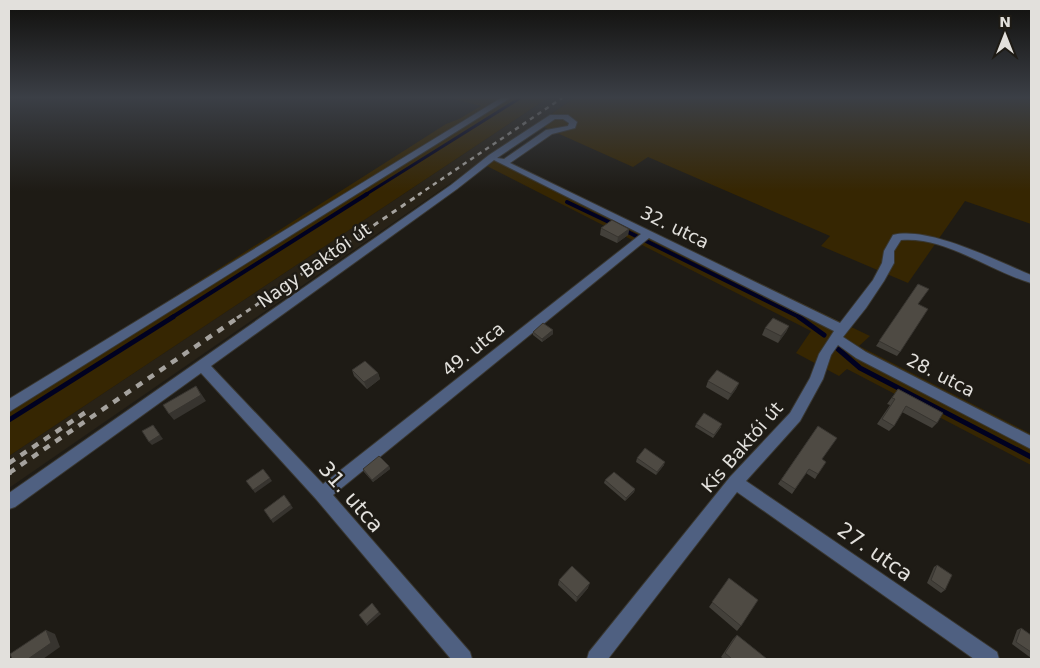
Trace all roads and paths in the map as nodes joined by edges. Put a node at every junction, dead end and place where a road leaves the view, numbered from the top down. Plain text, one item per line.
1 (456, 129) edge
2 (536, 129) edge
3 (565, 129) edge
4 (492, 157) junction
5 (504, 163) junction
6 (648, 234) junction
7 (1031, 279) edge
8 (839, 334) junction
9 (202, 366) junction
10 (9, 406) edge
11 (1031, 443) edge
12 (735, 482) junction
13 (322, 494) junction
14 (9, 502) edge
15 (463, 659) edge
16 (596, 659) edge
17 (990, 659) edge

1 - 10 street
2 - 4 street, Nagy Baktói út
3 - 5 street, Nagy Baktói út
4 - 5 street, 32. utca
4 - 9 street, Nagy Baktói út
5 - 6 street, 32. utca
6 - 8 street, 32. utca
6 - 13 street, 49. utca
7 - 8 street, Kis Baktói út
8 - 11 street, 28. utca
8 - 12 street, Kis Baktói út
9 - 13 street, 31. utca
9 - 14 street, Nagy Baktói út
12 - 16 street, Kis Baktói út
12 - 17 street, 27. utca
13 - 15 street, 31. utca

